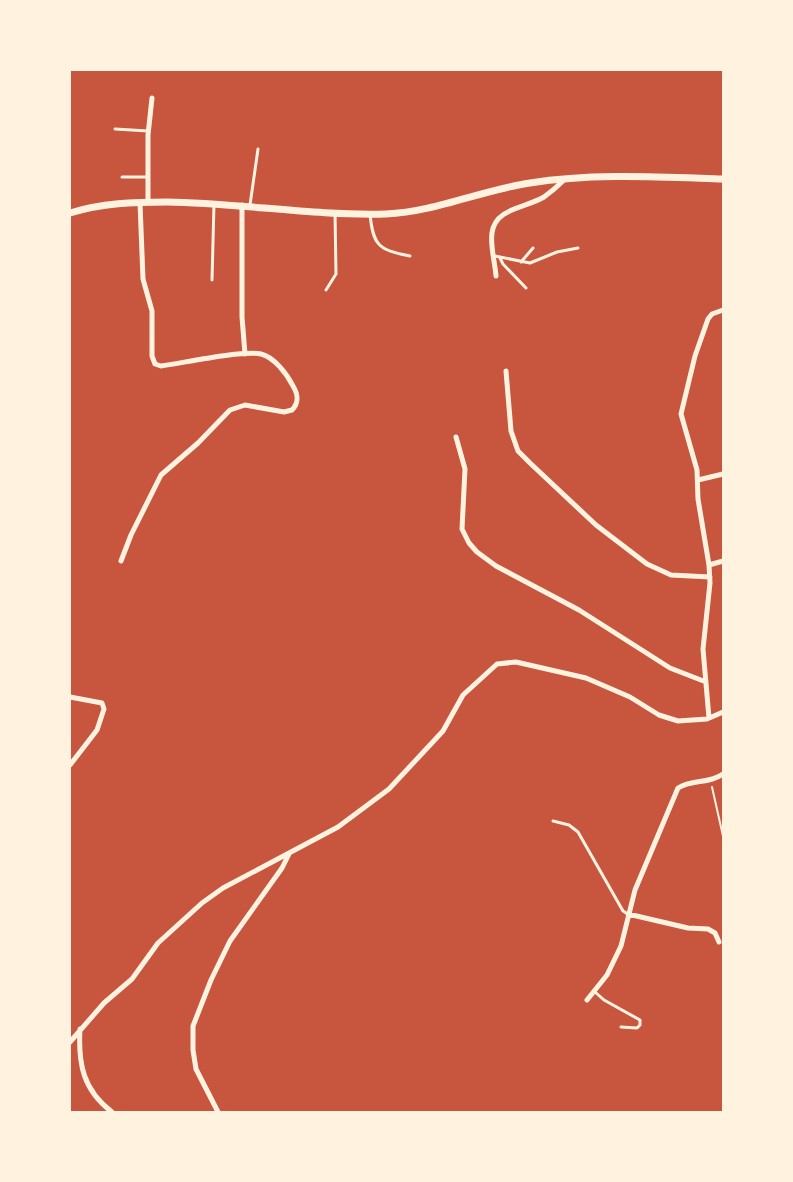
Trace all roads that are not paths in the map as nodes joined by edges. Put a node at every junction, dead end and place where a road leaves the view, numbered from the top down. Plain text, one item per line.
1 (152, 98) dead end
2 (115, 129) dead end
3 (148, 131) junction
4 (258, 149) dead end
5 (122, 177) dead end
6 (148, 177) junction
7 (723, 179) edge
8 (565, 180) junction
9 (148, 202) junction
10 (140, 203) junction
11 (214, 204) junction
12 (246, 205) junction
13 (335, 212) junction
14 (70, 213) edge
15 (370, 214) junction
16 (533, 248) dead end
17 (578, 248) dead end
18 (410, 256) dead end
19 (497, 256) junction
20 (521, 262) junction
21 (496, 276) dead end
22 (212, 280) dead end
23 (526, 288) dead end
24 (326, 290) dead end
25 (723, 310) edge
26 (245, 354) junction
27 (506, 371) dead end
28 (456, 437) dead end
29 (723, 474) edge
30 (698, 480) junction
31 (121, 561) dead end
32 (723, 561) edge
33 (709, 566) junction
34 (710, 577) junction
35 (706, 682) junction
36 (70, 697) edge
37 (723, 712) edge
38 (709, 718) junction
39 (70, 765) edge
40 (723, 774) edge
41 (553, 822) dead end
42 (289, 854) junction
43 (628, 914) junction
44 (720, 942) dead end
45 (595, 992) junction
46 (587, 1000) dead end
47 (621, 1027) dead end
48 (80, 1029) junction
49 (70, 1042) edge
50 (112, 1112) edge
51 (218, 1112) edge

1 - 3 street
2 - 3 lane
3 - 6 street
4 - 12 lane
5 - 6 lane
6 - 9 street
7 - 8 street
8 - 15 street
8 - 19 street
9 - 10 street
9 - 11 street
10 - 14 street
10 - 26 street
11 - 12 street
11 - 22 lane
12 - 13 street
12 - 26 street
13 - 15 street
13 - 24 lane
15 - 18 lane
16 - 20 lane
17 - 20 lane
19 - 20 lane
19 - 21 street
19 - 23 lane
25 - 30 street
26 - 31 street
27 - 34 street
28 - 35 street
29 - 30 street
30 - 33 street
32 - 33 street
33 - 34 street
34 - 35 street
35 - 38 street
36 - 39 street
37 - 38 street
38 - 42 street
40 - 43 street
41 - 43 lane
42 - 48 street
42 - 51 street
43 - 44 street
43 - 45 street
45 - 46 street
45 - 47 lane
48 - 49 street
48 - 50 street

